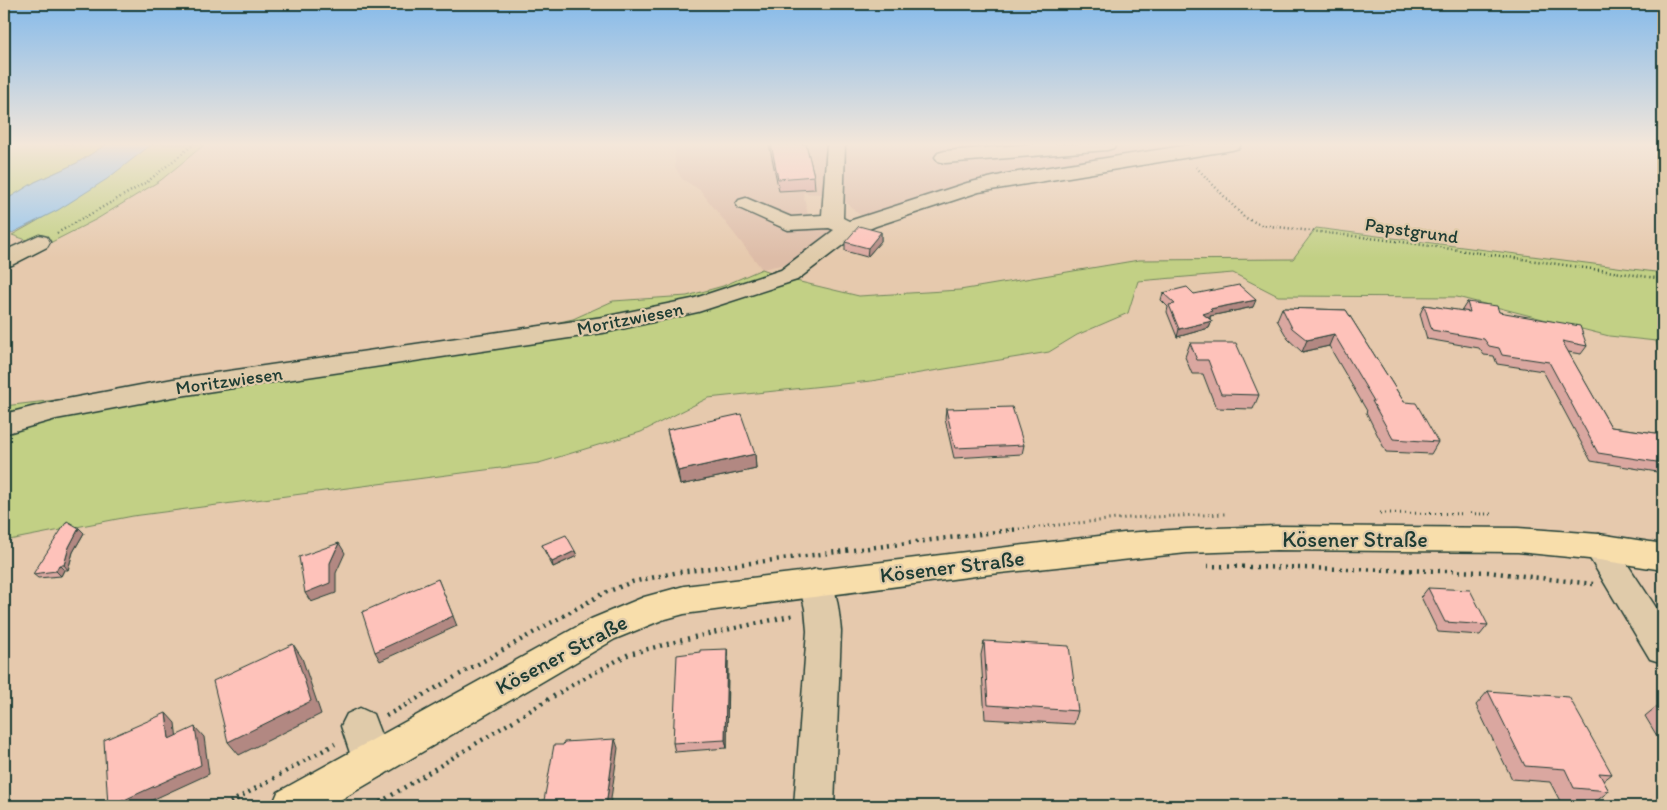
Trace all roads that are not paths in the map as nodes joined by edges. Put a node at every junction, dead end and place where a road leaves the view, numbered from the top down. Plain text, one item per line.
1 (838, 182) edge
2 (998, 182) edge
3 (746, 204) dead end
4 (840, 225) junction
5 (39, 242) road end
6 (4, 260) edge
7 (4, 424) edge
8 (1599, 547) junction
9 (1663, 557) edge
10 (819, 596) junction
11 (1663, 648) edge
12 (292, 806) edge
13 (814, 806) edge

1 - 4 street
2 - 4 street, Moritzwiesen
3 - 4 street
4 - 7 street, Moritzwiesen
5 - 6 street
8 - 9 main road, Kösener Straße
8 - 10 main road, Kösener Straße
8 - 11 street
10 - 12 main road, Kösener Straße
10 - 13 street

